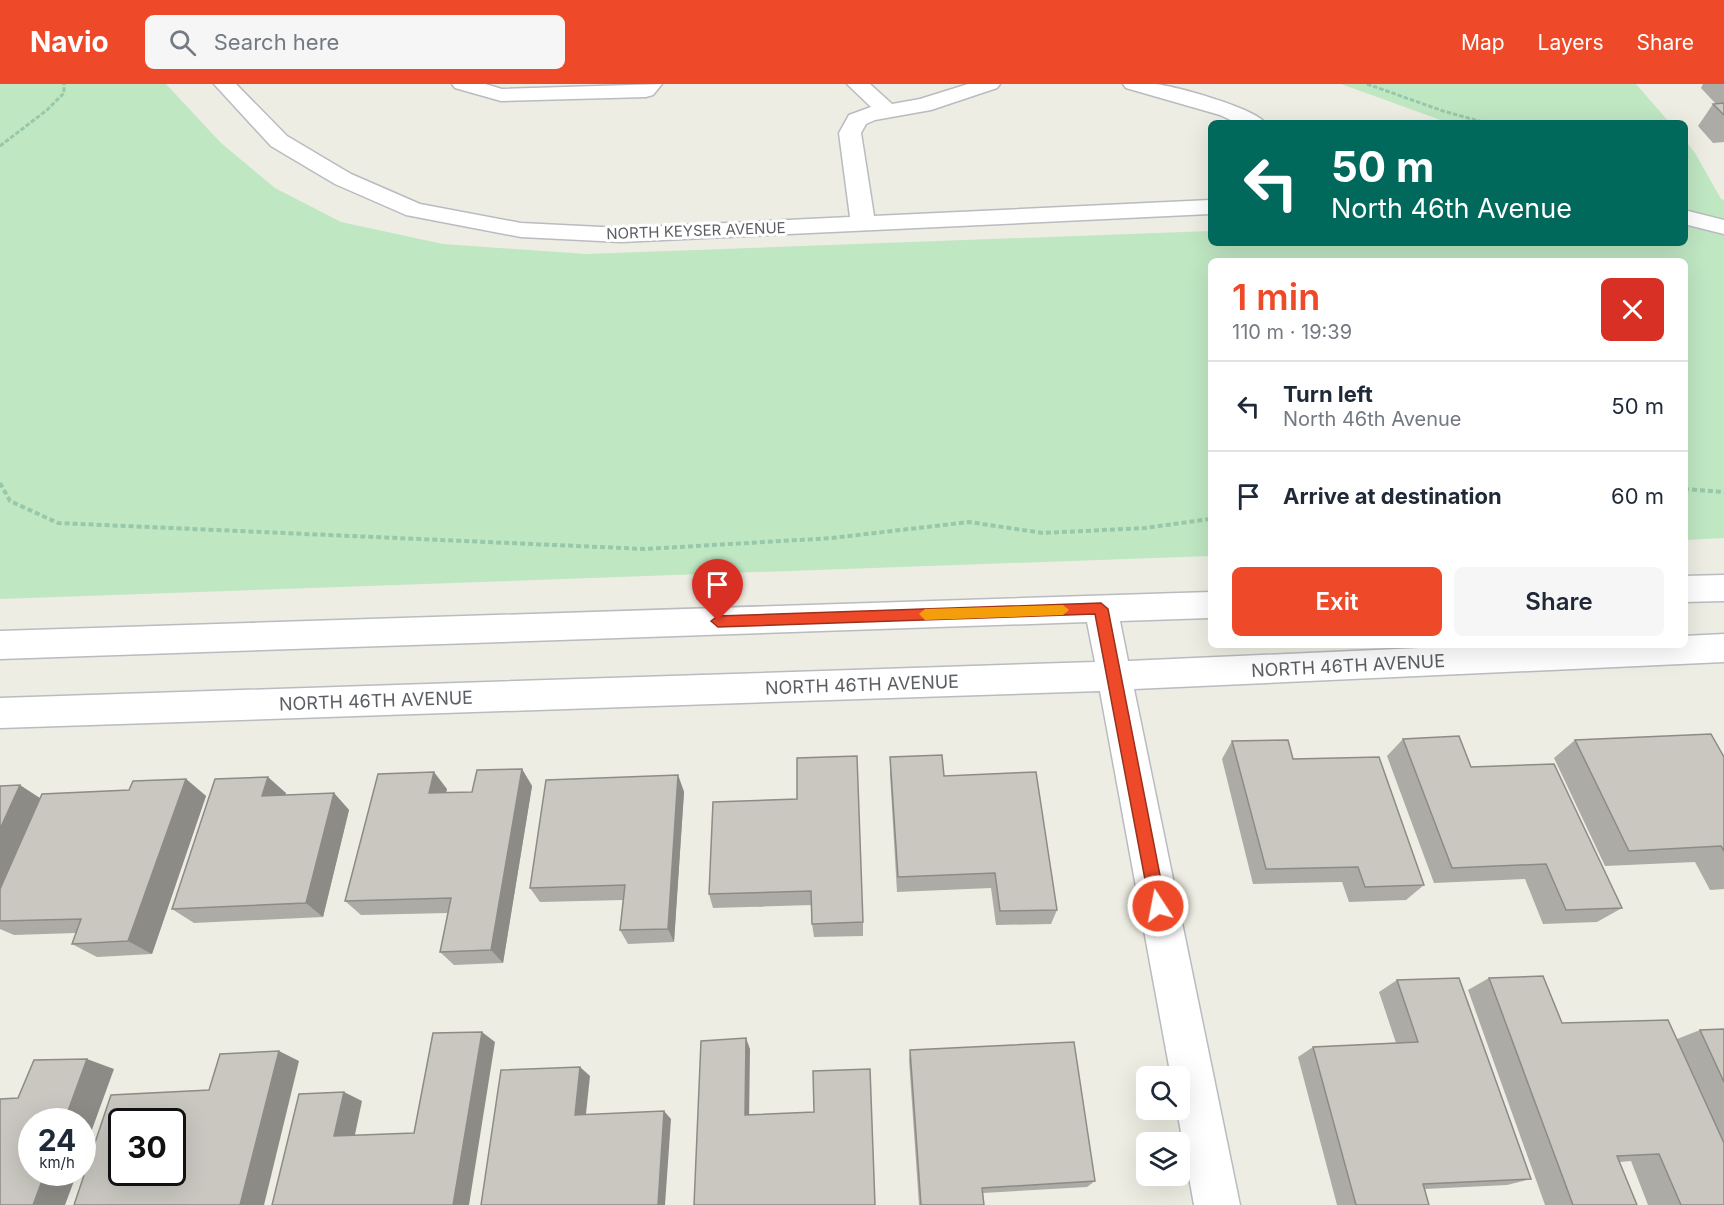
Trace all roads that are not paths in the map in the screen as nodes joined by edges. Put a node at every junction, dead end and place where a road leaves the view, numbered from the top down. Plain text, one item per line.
1 (224, 84) edge
2 (462, 84) edge
3 (652, 84) edge
4 (857, 84) edge
5 (990, 84) edge
6 (1133, 84) edge
7 (888, 111) junction
8 (1248, 120) edge
9 (1208, 207) edge
10 (1688, 218) edge
11 (862, 224) junction
12 (1724, 227) edge
13 (1724, 588) edge
14 (1688, 589) edge
15 (1208, 605) edge
16 (1101, 609) junction
17 (0, 645) edge
18 (1724, 648) edge
19 (1114, 676) junction
20 (0, 713) edge
21 (1216, 1205) edge

1 - 11 street, NORTH KEYSER AVENUE
2 - 3 street
4 - 7 street
5 - 7 street
6 - 8 street
7 - 11 street
9 - 11 street, NORTH KEYSER AVENUE
10 - 12 street
13 - 14 street
15 - 16 street
16 - 17 street
16 - 19 street
18 - 19 street, NORTH 46TH AVENUE
19 - 20 street, NORTH 46TH AVENUE
19 - 21 street

